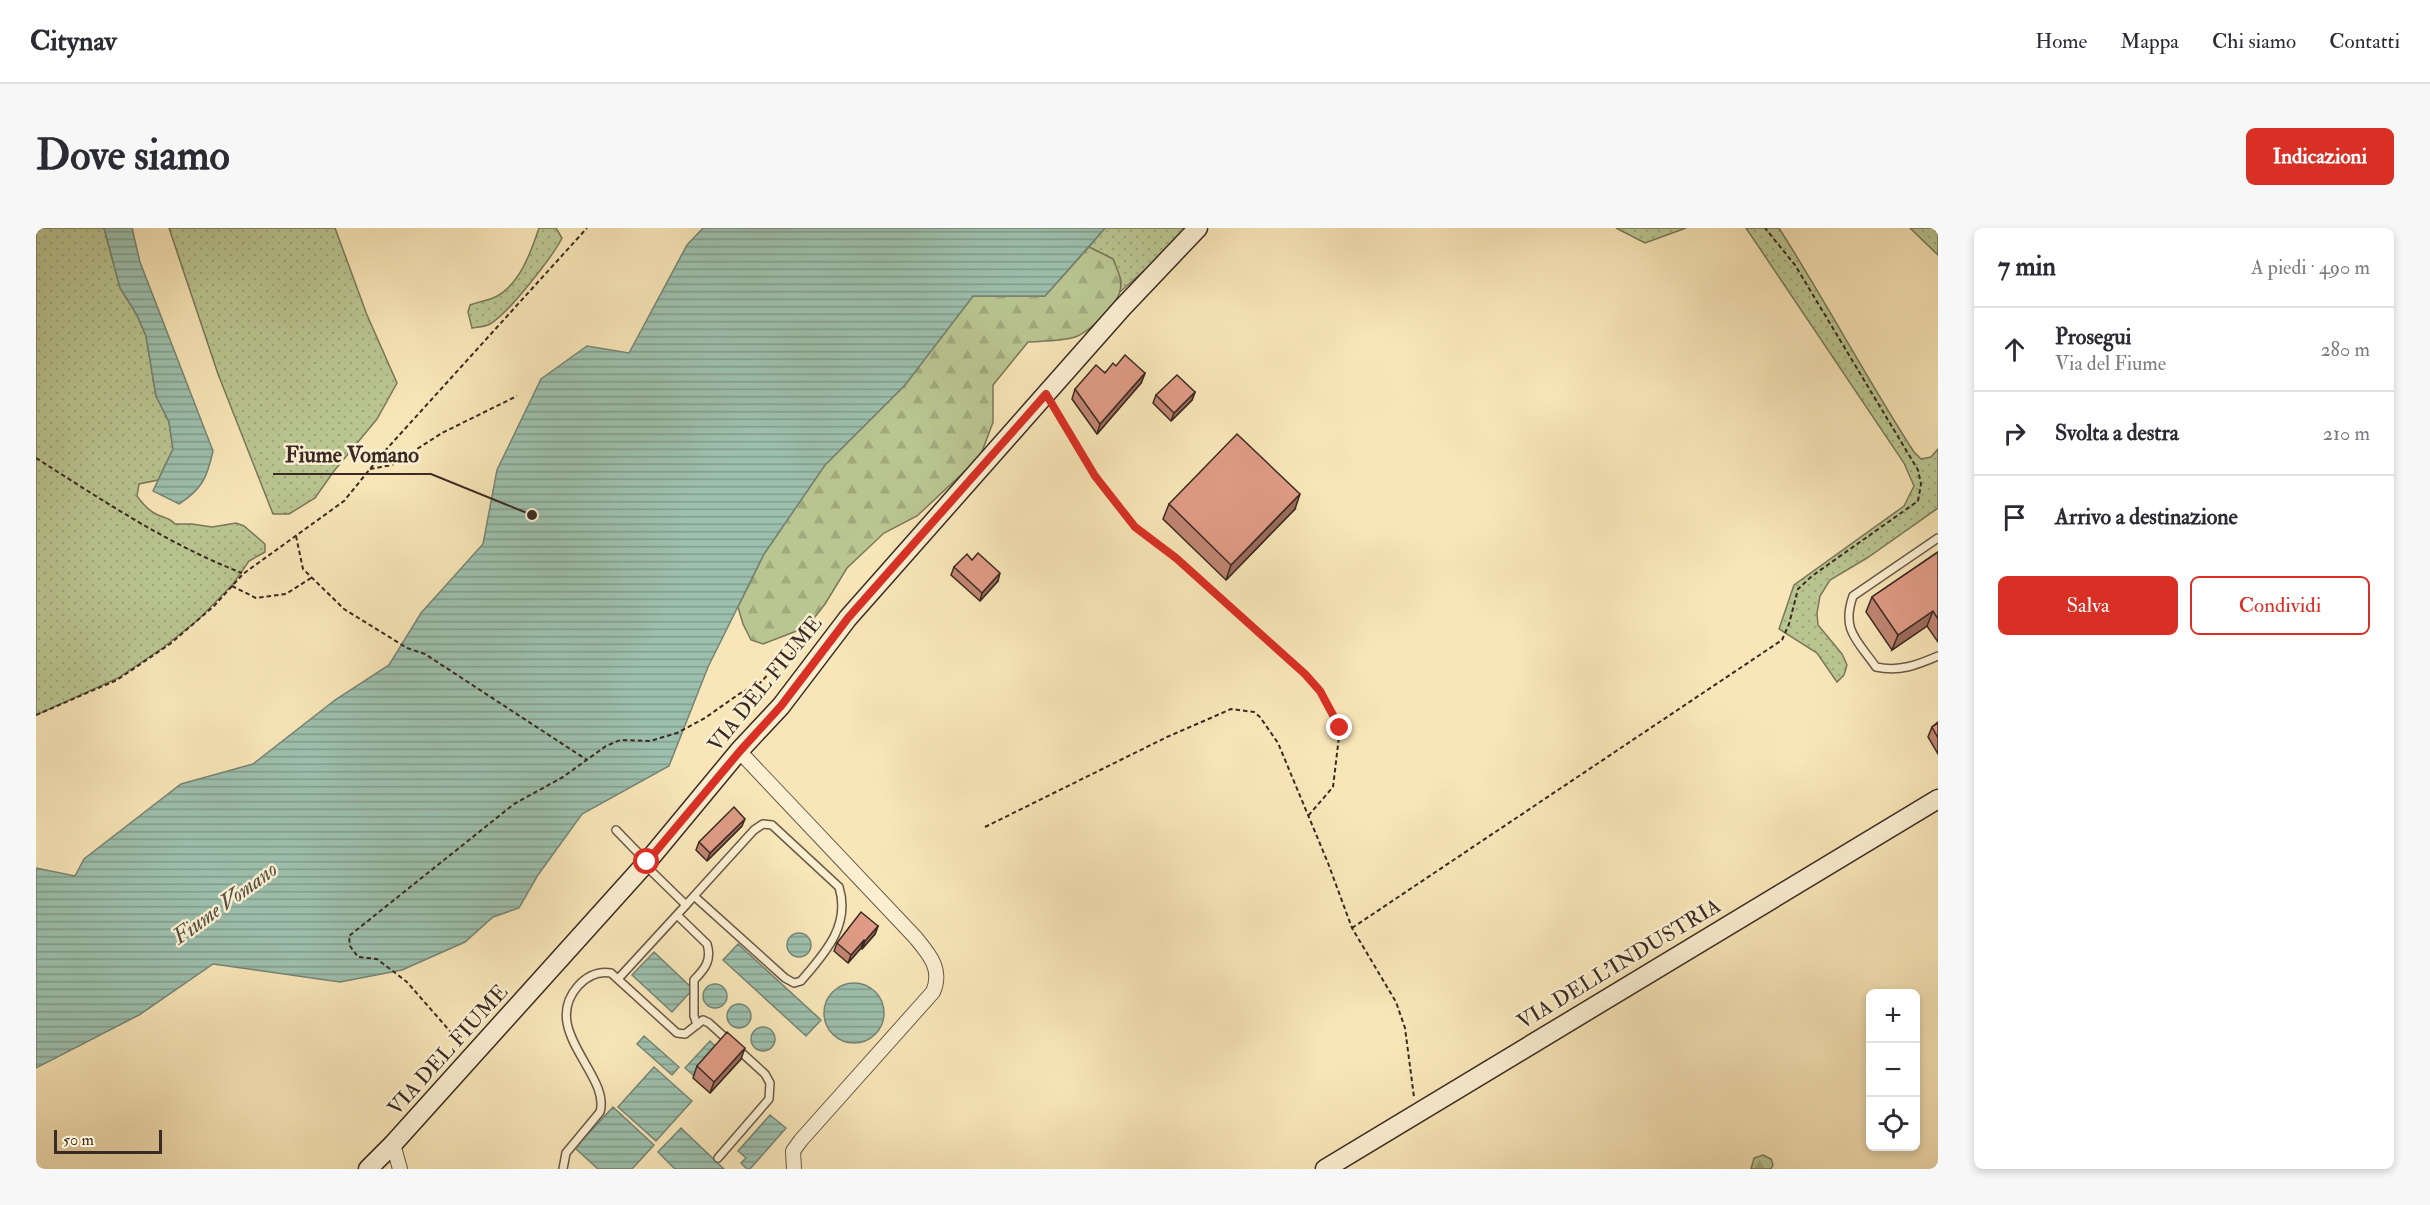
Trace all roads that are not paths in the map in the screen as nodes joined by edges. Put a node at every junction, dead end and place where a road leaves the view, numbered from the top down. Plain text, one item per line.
1 (1198, 228) edge
2 (1938, 538) edge
3 (1938, 656) edge
4 (740, 751) junction
5 (1938, 799) edge
6 (616, 830) dead end
7 (646, 863) junction
8 (694, 896) junction
9 (686, 905) junction
10 (677, 915) junction
11 (618, 980) junction
12 (697, 1025) junction
13 (393, 1144) junction
14 (718, 1158) dead end
15 (368, 1169) edge
16 (400, 1169) edge
17 (563, 1169) edge
18 (794, 1169) edge
19 (1325, 1169) edge

1 - 4 street, VIA DEL FIUME
2 - 3 lane
4 - 7 street, VIA DEL FIUME
4 - 18 street
5 - 19 street, VIA DELL'INDUSTRIA
6 - 7 lane
7 - 9 lane
7 - 13 street, VIA DEL FIUME
8 - 8 lane
8 - 9 lane
9 - 10 lane
10 - 11 lane
10 - 12 lane
11 - 12 lane
11 - 17 lane
12 - 14 lane
13 - 15 street, VIA DEL FIUME
13 - 16 street

